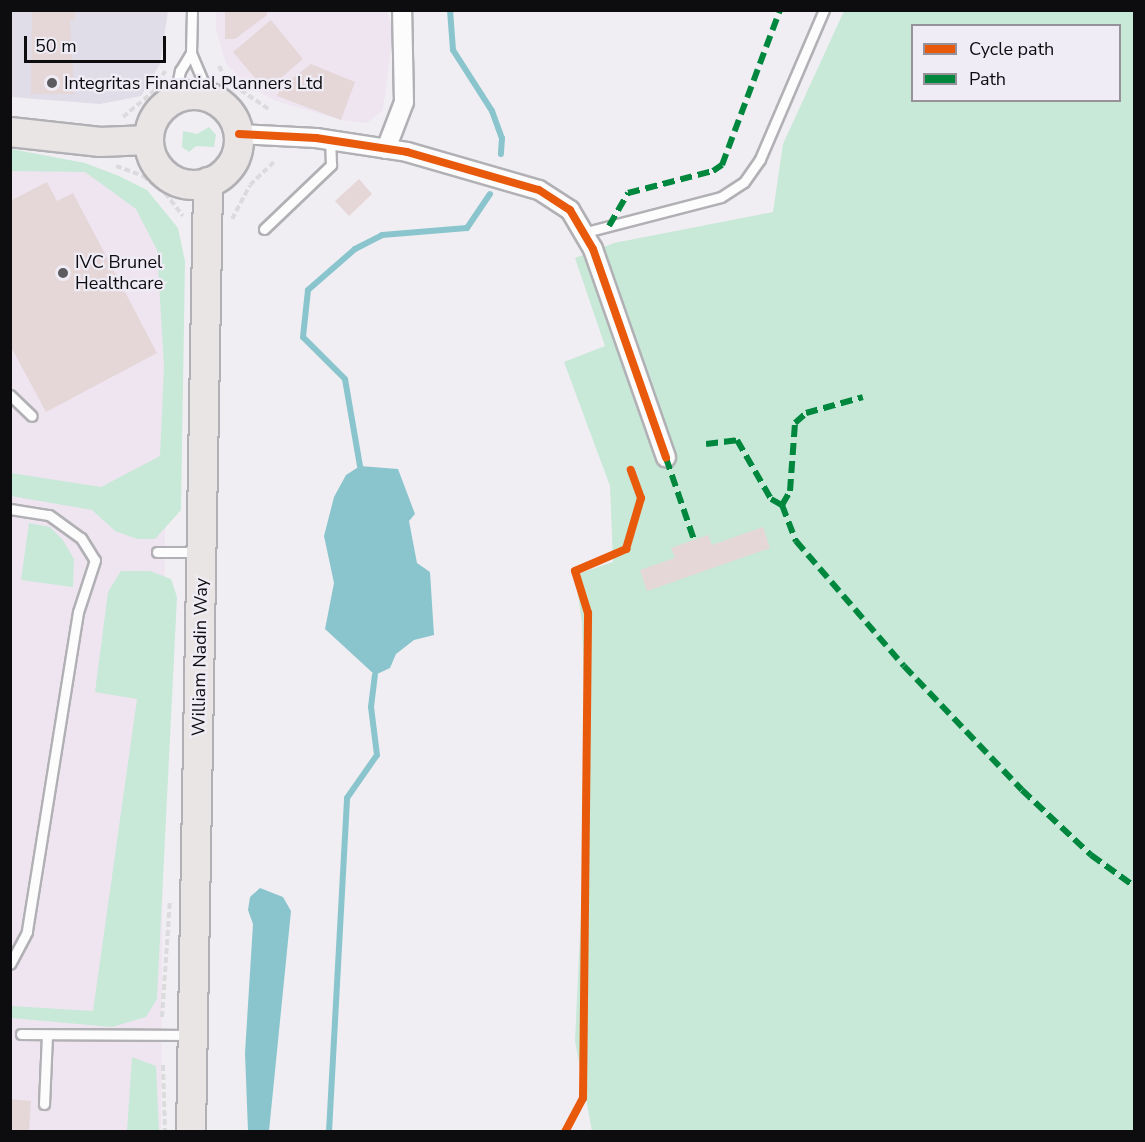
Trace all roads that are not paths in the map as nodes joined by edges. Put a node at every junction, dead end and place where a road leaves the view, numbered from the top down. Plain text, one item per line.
1 (192, 10) edge
2 (402, 10) edge
3 (824, 10) edge
4 (191, 53) junction
5 (210, 98) junction
6 (174, 100) junction
7 (10, 132) edge
8 (239, 134) junction
9 (149, 140) junction
10 (330, 140) junction
11 (386, 149) junction
12 (208, 182) junction
13 (264, 229) dead end
14 (586, 232) junction
15 (10, 395) edge
16 (32, 416) dead end
17 (666, 458) dead end
18 (10, 509) edge
19 (157, 552) dead end
20 (202, 552) junction
21 (10, 964) edge
22 (21, 1034) dead end
23 (47, 1035) junction
24 (193, 1035) junction
25 (44, 1104) dead end
26 (191, 1131) edge

1 - 4 lane
2 - 11 street
3 - 14 lane
4 - 5 lane
4 - 6 lane
5 - 6 main road
5 - 8 main road
6 - 9 main road
7 - 9 main road
8 - 10 street
8 - 12 main road
9 - 12 main road
10 - 11 street
10 - 13 lane
11 - 14 street
12 - 20 main road, William Nadin Way
14 - 17 street
15 - 16 lane
18 - 21 lane
19 - 20 lane
20 - 24 main road, William Nadin Way
22 - 23 lane
23 - 24 lane
23 - 25 lane
24 - 26 main road, William Nadin Way

